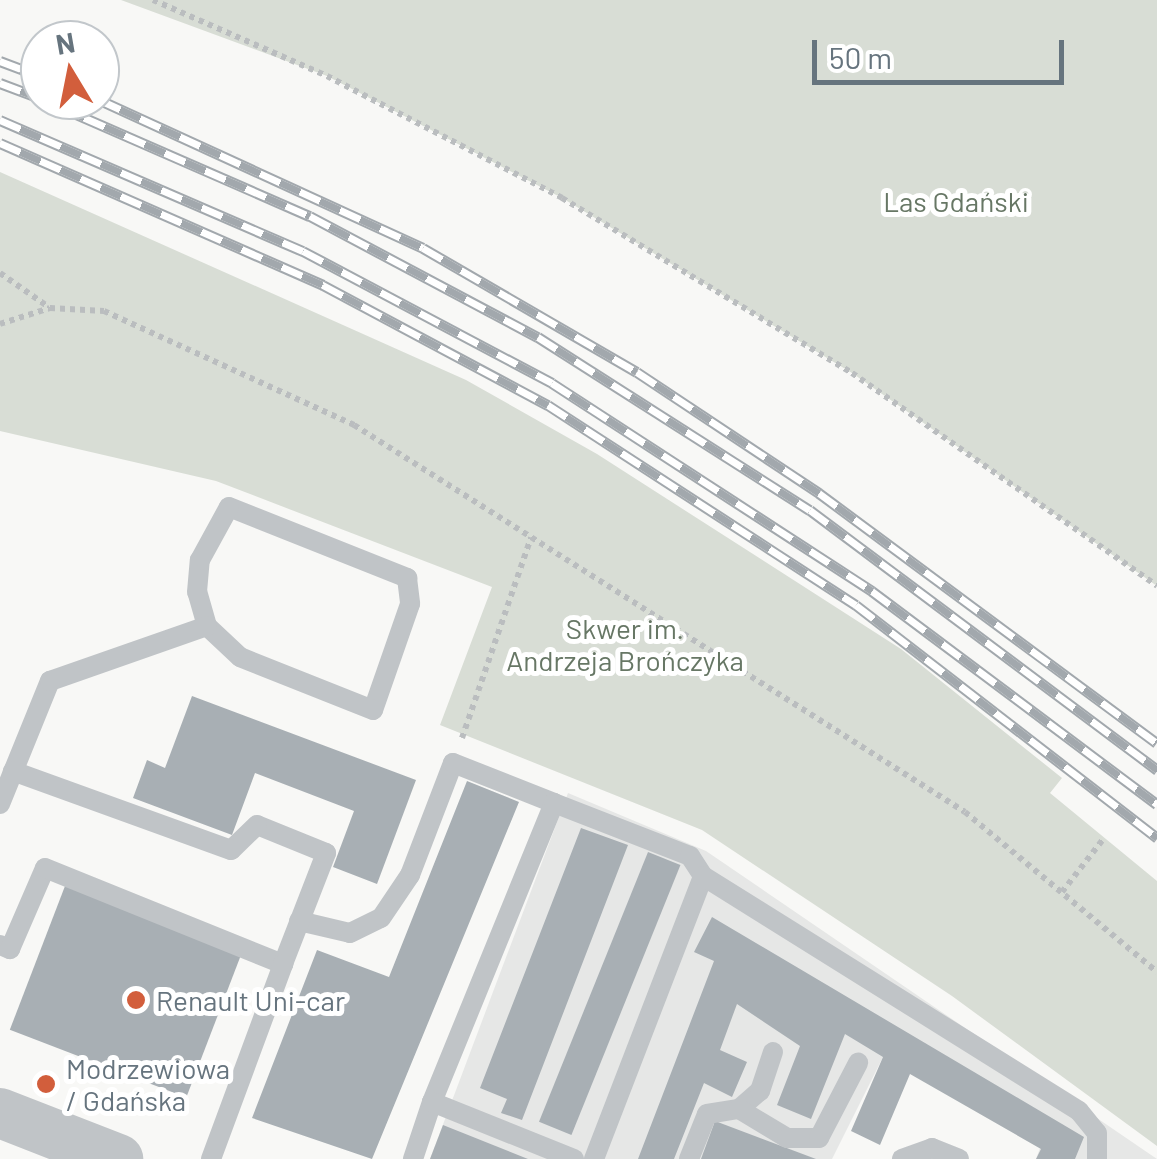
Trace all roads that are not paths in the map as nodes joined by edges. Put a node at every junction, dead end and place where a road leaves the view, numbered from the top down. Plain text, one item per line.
1 (206, 626) junction
2 (13, 772) junction
3 (554, 803) junction
4 (0, 804) edge
5 (703, 876) junction
6 (299, 921) junction
7 (0, 945) edge
8 (283, 964) junction
9 (774, 1052) dead end
10 (858, 1063) dead end
11 (432, 1102) junction
12 (739, 1109) junction
13 (0, 1113) edge
14 (118, 1159) edge
15 (211, 1159) edge
16 (413, 1159) edge
17 (574, 1159) edge
18 (594, 1159) edge
19 (689, 1159) edge
20 (902, 1159) edge
21 (959, 1159) edge
22 (1097, 1159) edge

1 - 1 lane
1 - 2 lane
2 - 4 lane
2 - 6 lane
3 - 5 lane
3 - 6 lane
3 - 11 lane
5 - 18 lane
5 - 22 lane
6 - 8 lane
7 - 8 lane
8 - 15 lane
9 - 12 lane
10 - 12 lane
11 - 16 lane
11 - 17 lane
12 - 19 lane
13 - 14 street
20 - 21 lane

